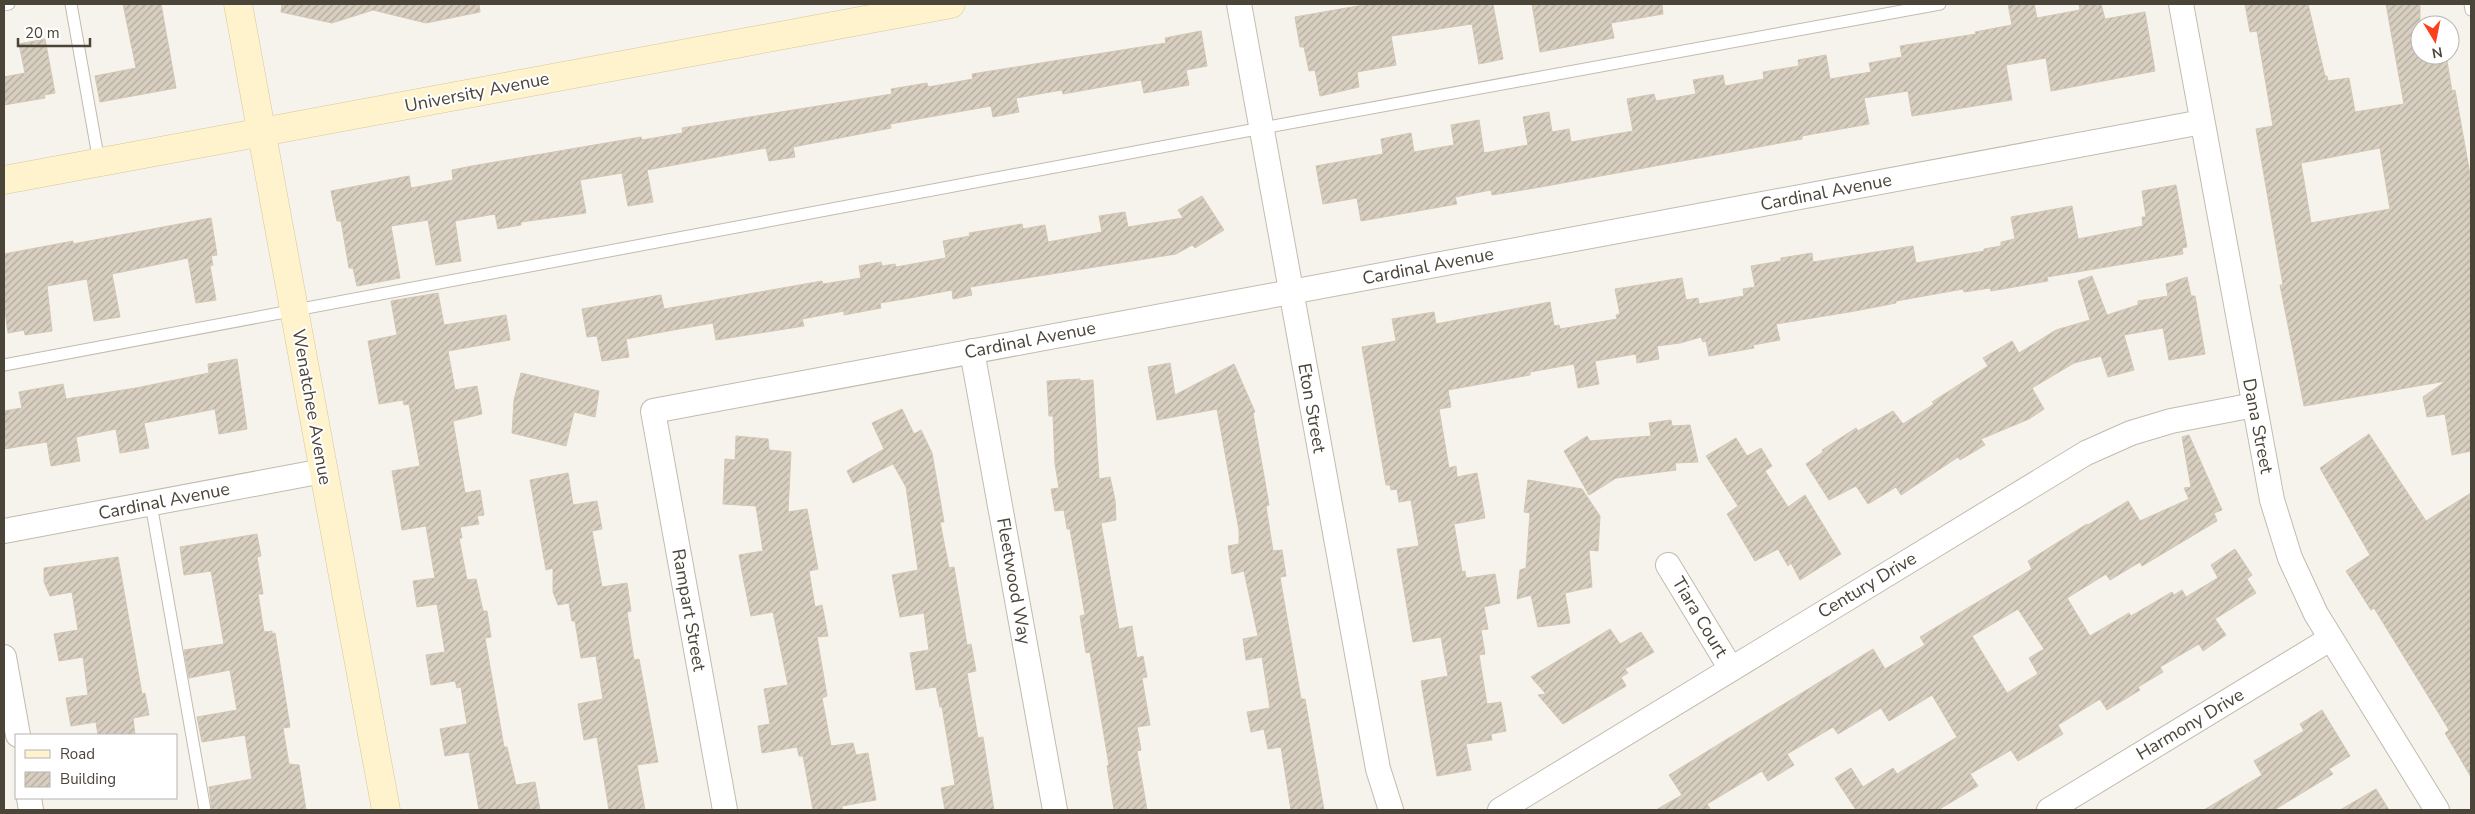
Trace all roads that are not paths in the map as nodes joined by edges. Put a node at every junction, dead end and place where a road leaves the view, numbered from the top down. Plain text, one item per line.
1 (9, 4) edge
2 (70, 4) edge
3 (238, 4) edge
4 (951, 4) edge
5 (1239, 4) edge
6 (1940, 4) edge
7 (2181, 4) edge
8 (2470, 4) edge
9 (4, 5) edge
10 (2471, 10) edge
11 (2202, 122) junction
12 (1262, 128) junction
13 (262, 132) junction
14 (99, 162) junction
15 (4, 180) edge
16 (1291, 292) junction
17 (294, 311) junction
18 (972, 351) junction
19 (4, 364) edge
20 (2254, 405) junction
21 (653, 411) joint
22 (324, 471) junction
23 (151, 504) junction
24 (4, 531) edge
25 (1668, 565) dead end
26 (2330, 638) junction
27 (4, 657) edge
28 (1732, 669) junction
29 (8, 704) edge
30 (18, 734) edge
31 (206, 810) edge
32 (386, 810) edge
33 (725, 810) edge
34 (1056, 810) edge
35 (1391, 810) edge
36 (1500, 810) edge
37 (2050, 810) edge
38 (2437, 810) edge

1 - 9 lane
2 - 14 lane
3 - 13 street, Wenatchee Avenue
4 - 13 street, University Avenue
5 - 12 street, Eton Street
6 - 12 lane
7 - 11 street, Dana Street
8 - 10 lane
11 - 16 street, Cardinal Avenue
11 - 20 street, Dana Street
12 - 16 street, Eton Street
12 - 17 lane
13 - 14 street, University Avenue
13 - 17 street, Wenatchee Avenue
14 - 15 street, University Avenue
16 - 18 street, Cardinal Avenue
16 - 35 street, Eton Street
17 - 19 lane
17 - 22 street, Wenatchee Avenue
18 - 21 street, Cardinal Avenue
18 - 34 street, Fleetwood Way
20 - 26 street, Dana Street
20 - 28 street, Century Drive
21 - 33 street, Rampart Street
22 - 23 street, Cardinal Avenue
22 - 32 street, Wenatchee Avenue
23 - 24 street, Cardinal Avenue
23 - 31 lane
25 - 28 street, Tiara Court
26 - 37 street, Harmony Drive
26 - 38 street, Dana Street
27 - 29 street
28 - 36 street, Century Drive
29 - 30 street

